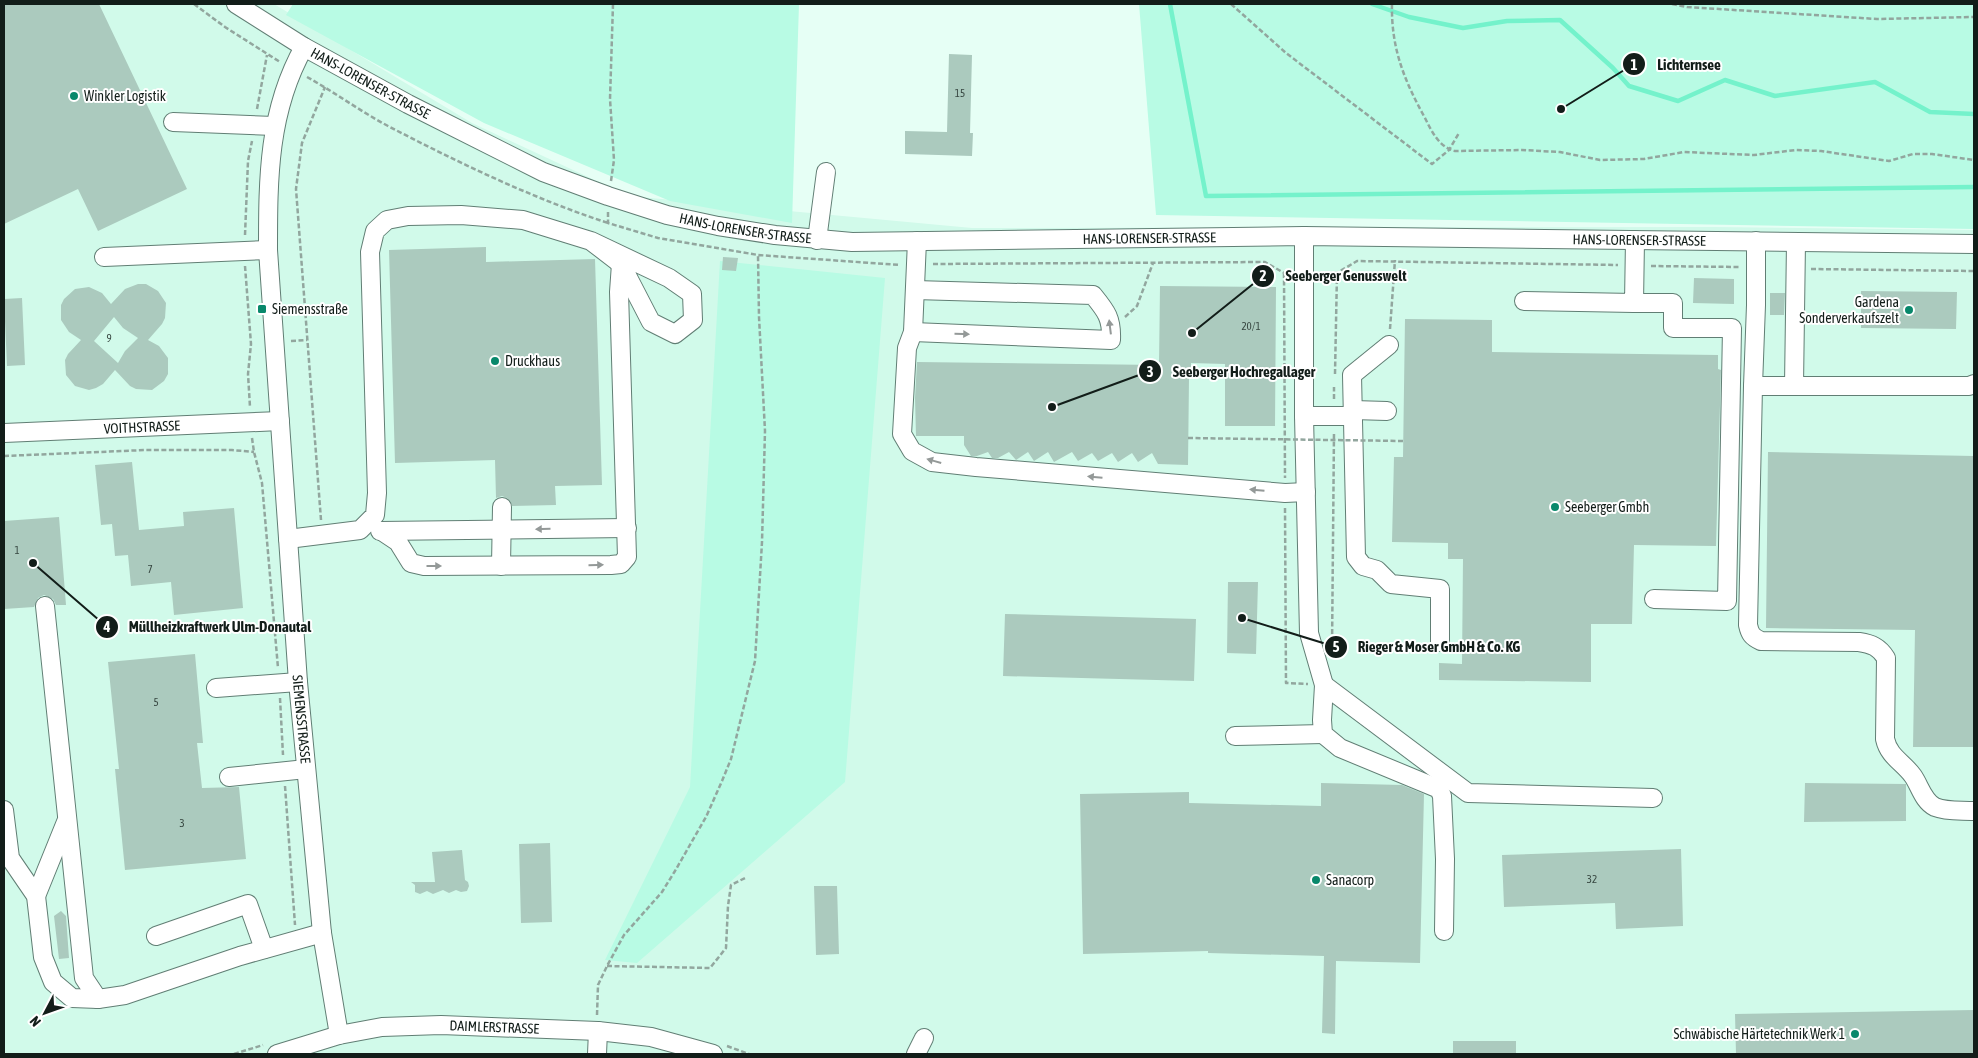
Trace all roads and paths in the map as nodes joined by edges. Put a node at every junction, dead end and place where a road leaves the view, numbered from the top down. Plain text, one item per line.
1 (194, 4) edge
2 (236, 4) edge
3 (613, 4) edge
4 (1231, 4) edge
5 (1392, 4) edge
6 (1672, 4) edge
7 (1974, 17) edge
8 (304, 47) junction
9 (292, 69) junction
10 (325, 87) junction
11 (173, 122) dead end
12 (274, 126) junction
13 (1459, 133) dead end
14 (1449, 150) junction
15 (1974, 160) edge
16 (826, 172) dead end
17 (608, 196) junction
18 (608, 223) junction
19 (1304, 236) junction
20 (816, 240) junction
21 (1634, 240) junction
22 (591, 241) junction
23 (917, 241) junction
24 (1756, 242) junction
25 (1796, 242) junction
26 (1974, 244) edge
27 (268, 250) junction
28 (758, 255) junction
29 (104, 258) dead end
30 (1395, 260) junction
31 (1154, 263) junction
32 (621, 264) junction
33 (917, 264) junction
34 (1634, 265) junction
35 (1756, 268) junction
36 (1796, 268) junction
37 (1974, 271) edge
38 (1303, 274) junction
39 (915, 290) junction
40 (1524, 301) dead end
41 (1634, 303) junction
42 (1112, 326) junction
43 (913, 332) junction
44 (1389, 345) joint
45 (1974, 384) edge
46 (1753, 386) junction
47 (1794, 386) junction
48 (1387, 410) dead end
49 (1353, 413) junction
50 (1304, 416) junction
51 (280, 421) junction
52 (251, 423) junction
53 (4, 433) edge
54 (1188, 438) dead end
55 (1403, 441) dead end
56 (254, 452) junction
57 (4, 456) edge
58 (1306, 492) junction
59 (502, 506) dead end
60 (627, 528) junction
61 (360, 530) junction
62 (501, 530) junction
63 (383, 532) junction
64 (322, 534) junction
65 (288, 539) junction
66 (501, 566) junction
67 (1654, 599) dead end
68 (45, 606) dead end
69 (1440, 642) dead end
70 (298, 682) junction
71 (279, 684) junction
72 (1324, 685) junction
73 (216, 688) dead end
74 (1324, 734) junction
75 (1235, 736) dead end
76 (306, 769) junction
77 (284, 772) junction
78 (229, 777) dead end
79 (1653, 798) dead end
80 (4, 810) edge
81 (1974, 811) edge
82 (67, 819) junction
83 (747, 877) dead end
84 (36, 896) junction
85 (1444, 931) dead end
86 (322, 934) junction
87 (156, 936) dead end
88 (296, 939) junction
89 (264, 949) junction
90 (607, 966) junction
91 (98, 999) junction
92 (597, 1023) junction
93 (339, 1035) junction
94 (924, 1038) dead end
95 (277, 1054) edge
96 (597, 1054) edge
97 (713, 1054) edge
98 (916, 1054) edge

1 - 9 path
2 - 8 street, HANS-LORENSER-STRASSE
3 - 17 path
4 - 14 path
5 - 14 path
6 - 7 path
8 - 9 street, SIEMENSSTRASSE
8 - 17 street, HANS-LORENSER-STRASSE
9 - 10 path
9 - 12 street, SIEMENSSTRASSE
10 - 18 path
10 - 64 path
11 - 12 street
12 - 27 street, SIEMENSSTRASSE
13 - 14 path
14 - 15 path
16 - 20 street
17 - 18 path
17 - 20 street, HANS-LORENSER-STRASSE
18 - 28 path
19 - 21 street, HANS-LORENSER-STRASSE
19 - 23 street, HANS-LORENSER-STRASSE
19 - 38 street
20 - 23 street, HANS-LORENSER-STRASSE
21 - 24 street, HANS-LORENSER-STRASSE
21 - 34 street
22 - 32 street
22 - 32 street
22 - 61 street
23 - 33 street
24 - 25 street, HANS-LORENSER-STRASSE
24 - 35 street
25 - 26 street, HANS-LORENSER-STRASSE
25 - 36 street
27 - 29 street
27 - 51 street, SIEMENSSTRASSE
28 - 33 path
28 - 90 path
30 - 34 path
30 - 38 path
30 - 44 path
31 - 33 path
31 - 38 path
31 - 42 path
32 - 60 street
33 - 39 street
34 - 35 path
34 - 41 street
35 - 46 street
36 - 37 path
36 - 47 street
38 - 50 street
39 - 42 street
39 - 43 street
40 - 41 street
41 - 67 street
43 -> 42 street
58 -> 43 street
44 - 49 street
45 - 47 street
46 - 47 street
46 - 81 street
48 - 49 street
49 - 50 street
49 - 69 street
50 - 58 street
51 - 52 street, VOITHSTRASSE
51 - 65 street, SIEMENSSTRASSE
52 - 53 street, VOITHSTRASSE
52 - 56 path
54 - 55 path, bridge
56 - 57 path
56 - 71 path
58 - 72 street
59 - 62 street
60 -> 62 street
66 -> 60 street
61 - 63 street
61 - 64 street
62 - 63 street
62 - 66 street
63 -> 66 street
64 - 65 street
65 - 70 street, SIEMENSSTRASSE
68 - 82 street
70 - 71 street
70 - 76 street, SIEMENSSTRASSE
71 - 73 street
71 - 77 path
72 - 74 street
72 - 79 street
74 - 75 street
74 - 85 street
76 - 77 street
76 - 86 street, SIEMENSSTRASSE
77 - 78 street
77 - 88 path
80 - 84 street
82 - 84 street
82 - 91 street
83 - 90 path
84 - 91 street
86 - 88 street
86 - 93 street, SIEMENSSTRASSE
87 - 89 street
88 - 89 street
89 - 91 street
90 - 92 path
92 - 93 street, DAIMLERSTRASSE
92 - 96 street
92 - 97 street, DAIMLERSTRASSE
93 - 95 street, DAIMLERSTRASSE
94 - 98 street

